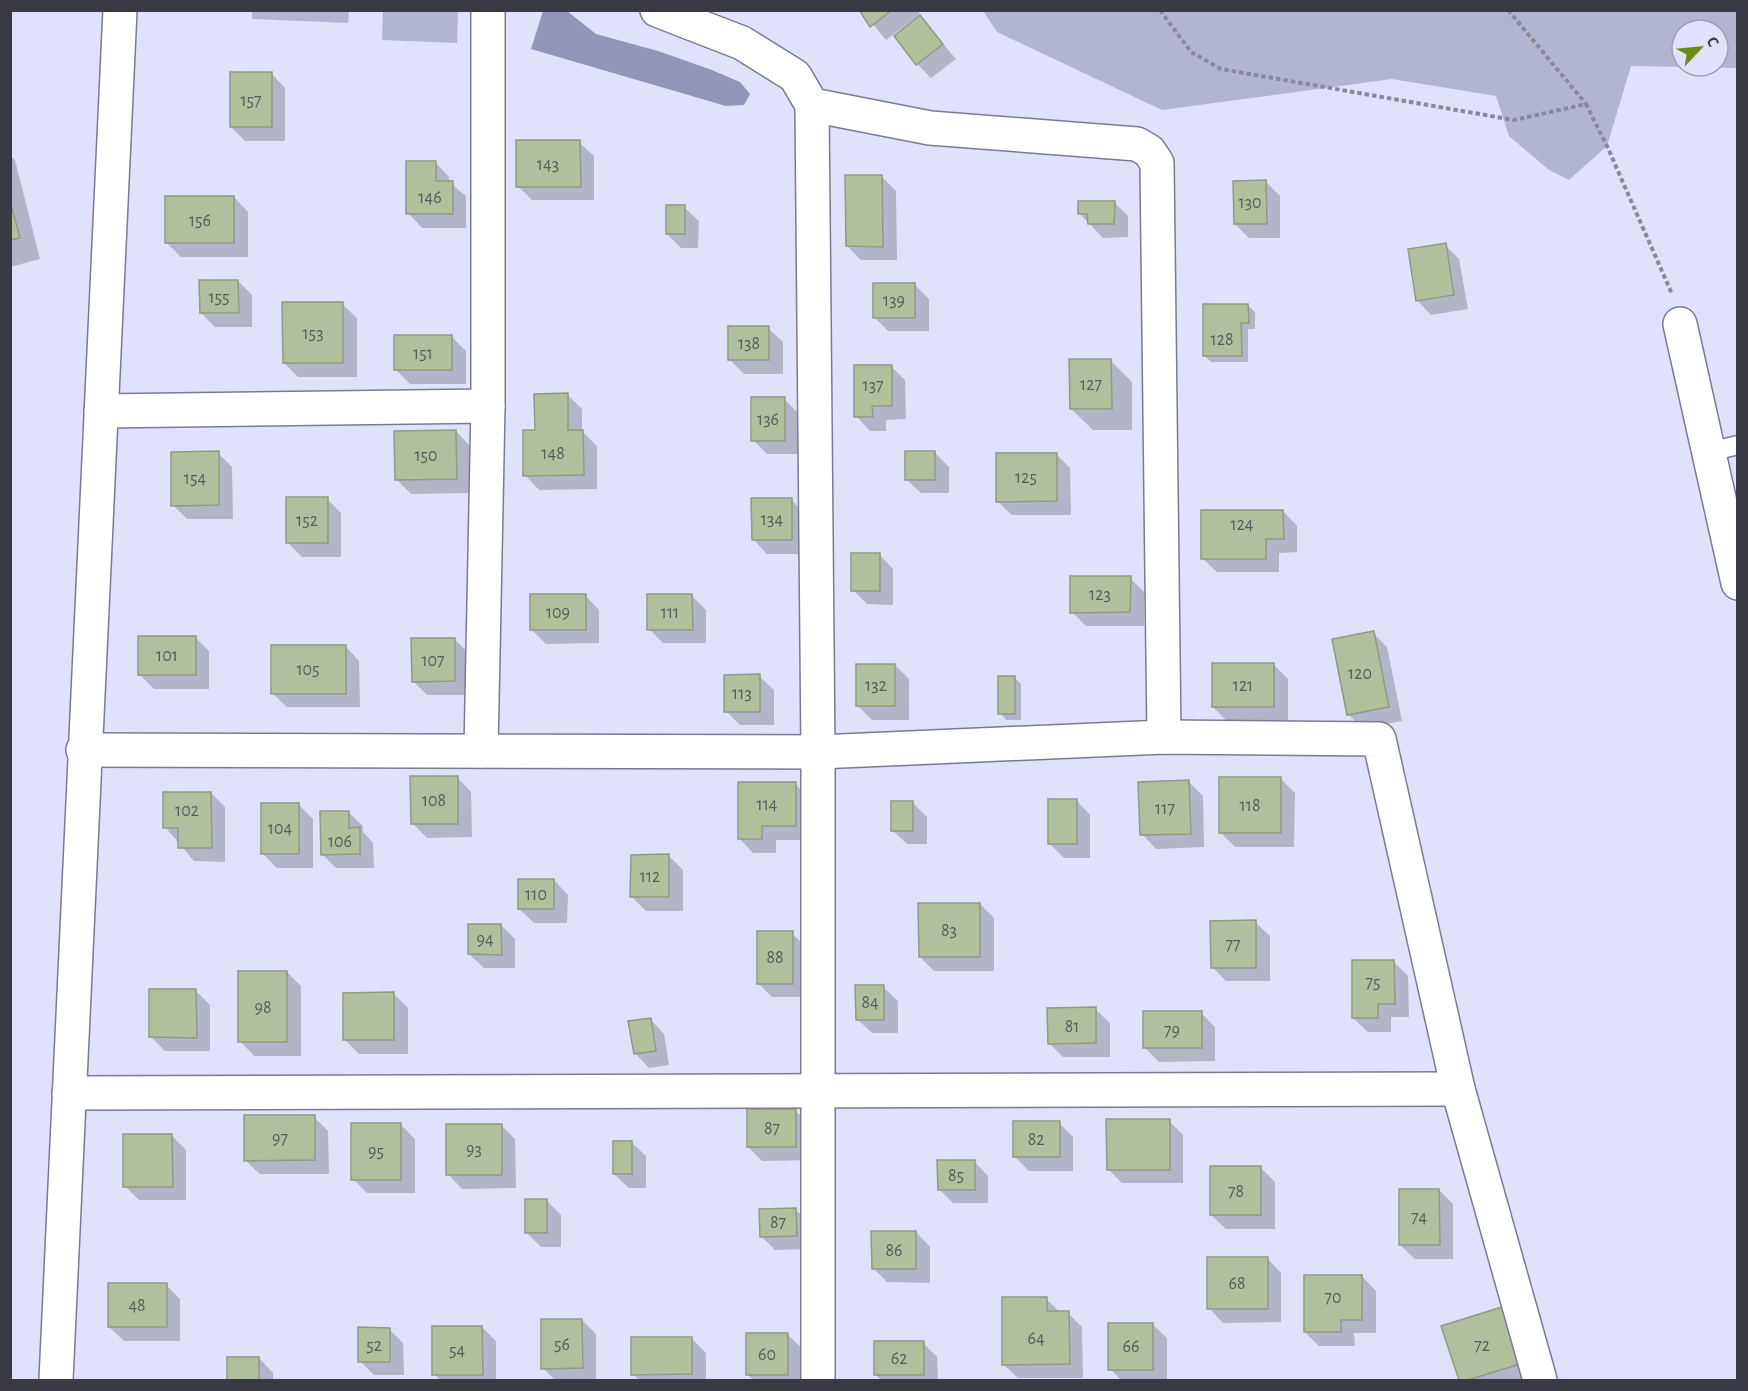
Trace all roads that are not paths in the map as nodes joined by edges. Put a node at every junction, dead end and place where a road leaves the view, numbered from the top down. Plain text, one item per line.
1 (120, 10) edge
2 (488, 10) edge
3 (657, 10) edge
4 (812, 105) junction
5 (1680, 324) road end
6 (488, 406) junction
7 (101, 411) junction
8 (1723, 449) edge
9 (1737, 583) edge
10 (1164, 737) junction
11 (83, 750) junction
12 (481, 751) junction
13 (818, 752) junction
14 (1458, 1089) junction
15 (817, 1091) junction
16 (69, 1093) junction
17 (56, 1380) edge
18 (818, 1380) edge
19 (1540, 1380) edge

1 - 7 street
2 - 6 street
3 - 4 street
4 - 10 street
4 - 13 street
5 - 8 street
6 - 7 street
6 - 12 street
7 - 11 street
8 - 9 street
10 - 13 street
10 - 14 street
11 - 12 street
11 - 16 street
12 - 13 street
13 - 15 street
14 - 15 street
14 - 19 street
15 - 16 street
15 - 18 street
16 - 17 street

